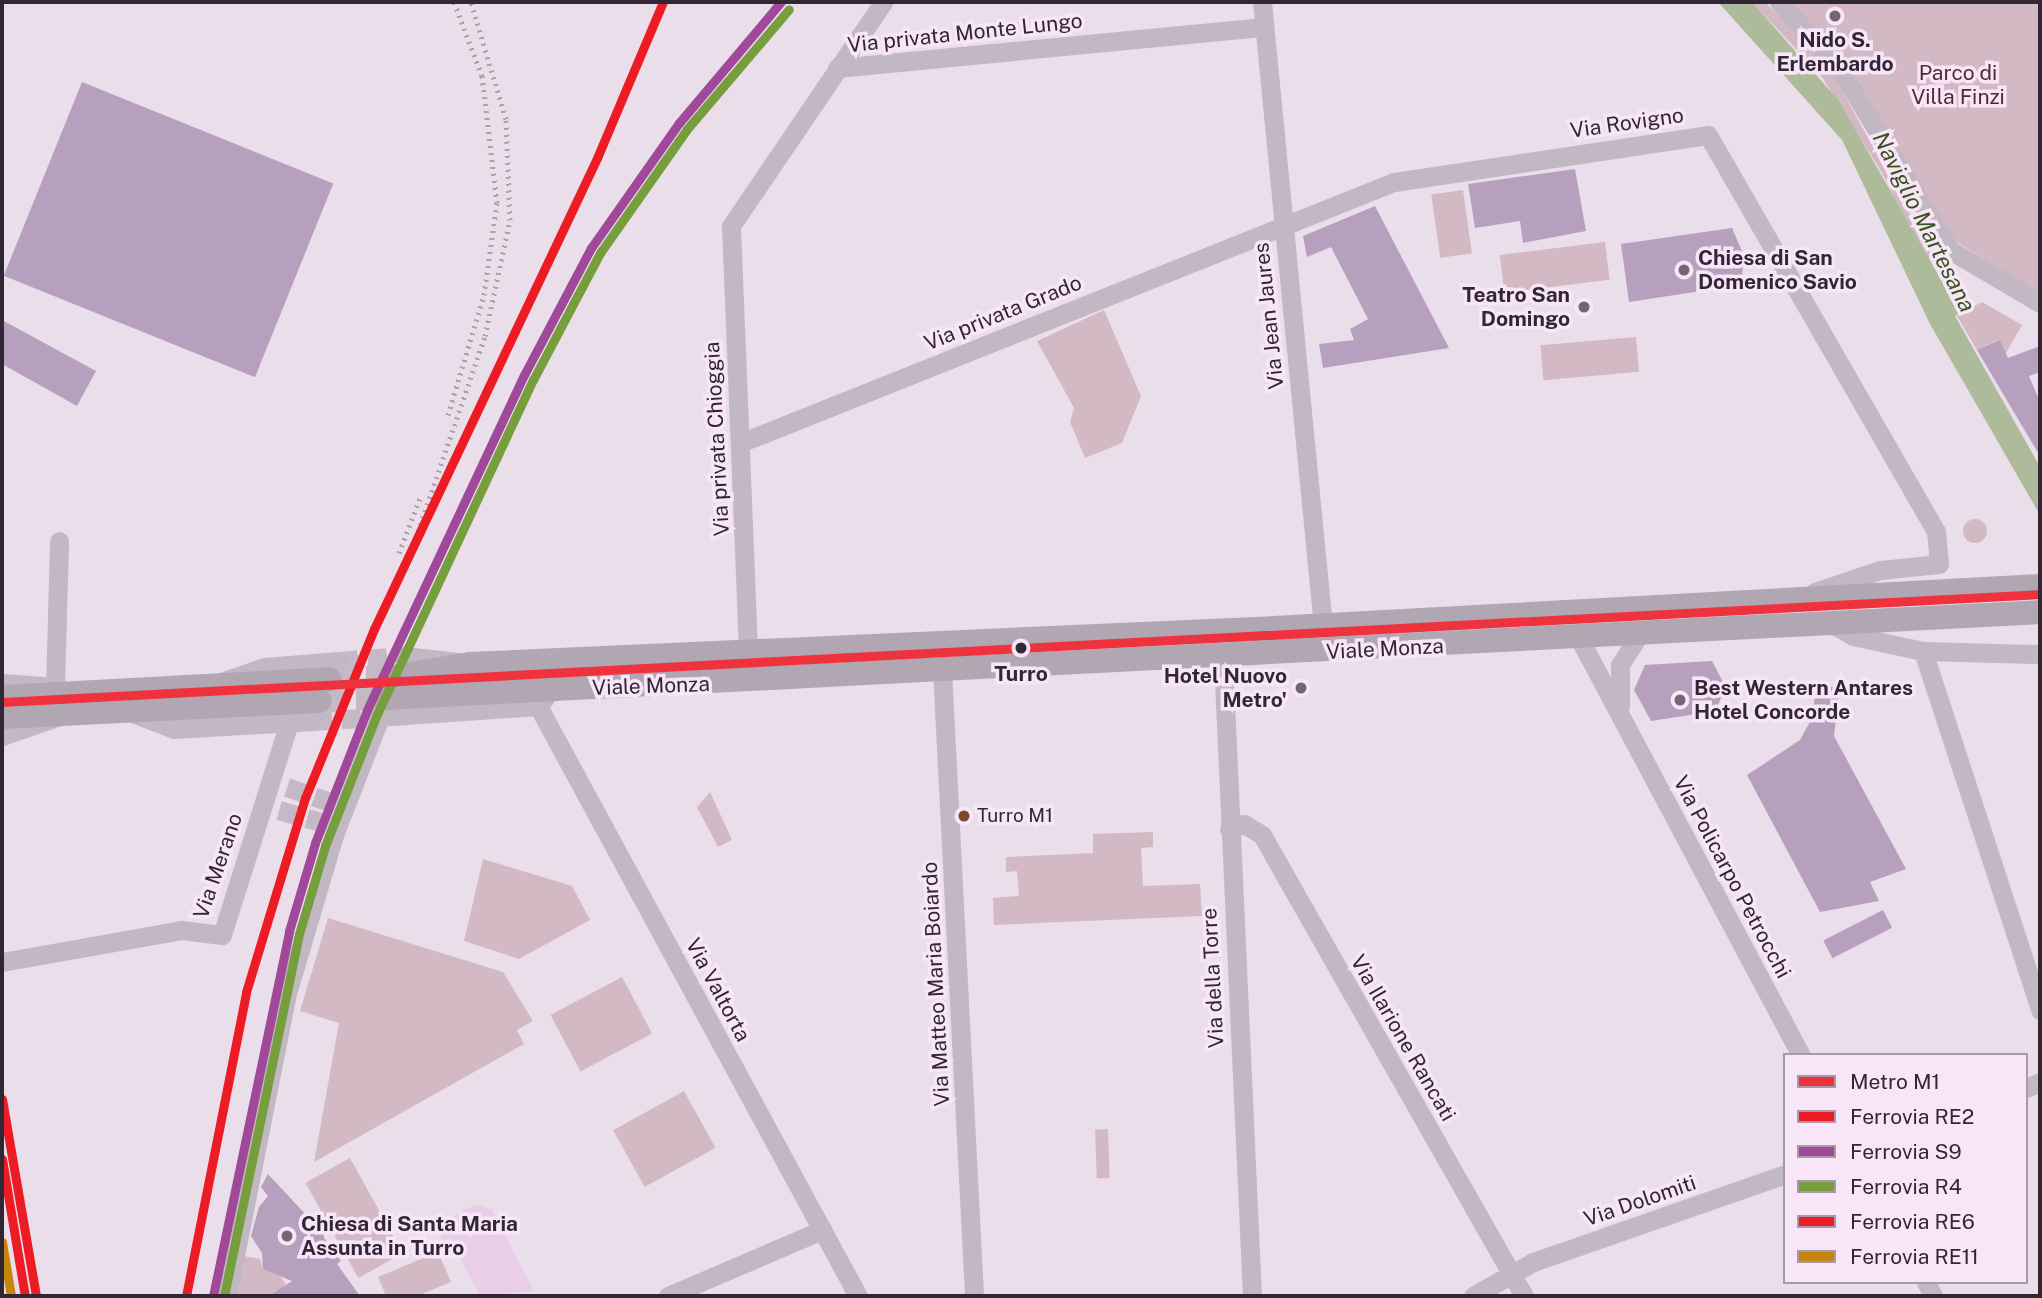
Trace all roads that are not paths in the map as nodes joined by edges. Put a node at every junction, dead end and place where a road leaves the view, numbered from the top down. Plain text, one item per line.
1 (883, 2) edge
2 (1262, 2) edge
3 (1779, 2) edge
4 (1264, 27) junction
5 (837, 68) junction
6 (1283, 226) junction
7 (2040, 303) edge
8 (740, 443) junction
9 (58, 541) dead end
10 (1939, 564) joint
11 (2040, 586) edge
12 (1771, 603) junction
13 (2040, 612) edge
14 (1828, 622) junction
15 (1323, 626) junction
16 (1639, 635) junction
17 (1579, 638) junction
18 (942, 641) junction
19 (748, 650) junction
20 (1923, 651) junction
21 (2040, 654) edge
22 (1223, 658) junction
23 (942, 670) junction
24 (750, 682) junction
25 (2, 683) edge
26 (55, 687) junction
27 (87, 690) junction
28 (326, 691) junction
29 (387, 693) junction
30 (2, 697) edge
31 (546, 698) junction
32 (127, 711) junction
33 (61, 715) junction
34 (2, 718) edge
35 (1623, 721) junction
36 (289, 723) junction
37 (2, 736) edge
38 (1229, 828) junction
39 (2, 962) edge
40 (2040, 1010) edge
41 (1800, 1053) edge
42 (1783, 1175) edge
43 (822, 1230) junction
44 (1511, 1274) junction
45 (227, 1296) edge
46 (668, 1296) edge
47 (858, 1296) edge
48 (974, 1296) edge
49 (1252, 1296) edge
50 (1473, 1296) edge
51 (1524, 1296) edge

1 - 5 street
2 - 4 street, Via Jean Jaures
3 - 7 street
4 - 5 street, Via privata Monte Lungo
4 - 6 street, Via Jean Jaures
5 - 8 street, Via privata Chioggia
6 - 8 street, Via privata Grado
6 - 10 street, Via Rovigno
6 - 15 street, Via Jean Jaures
8 - 19 street, Via privata Chioggia
9 - 26 street
10 - 12 street, Viale Monza
11 - 12 main road, Viale Monza
12 - 15 main road, Viale Monza
13 - 14 main road, Viale Monza
14 - 16 main road, Viale Monza
14 - 20 street
15 - 18 main road, Viale Monza
16 - 17 main road, Viale Monza
16 - 35 street, Via Policarpo Petrocchi
17 - 22 main road, Viale Monza
17 - 35 street, Via Policarpo Petrocchi
18 - 19 main road, Viale Monza
18 - 23 main road
19 - 24 main road
19 - 29 main road, Viale Monza
20 - 21 street
20 - 40 street
22 - 23 main road, Viale Monza
22 - 38 street, Via della Torre
23 - 24 main road, Viale Monza
23 - 48 street, Via Matteo Maria Boiardo
24 - 31 main road, Viale Monza
25 - 26 street
26 - 27 street
27 - 28 main road
27 - 30 main road
28 - 32 main road
28 - 36 street
29 - 31 main road, Viale Monza
29 - 45 street
31 - 43 street, Via Valtorta
32 - 33 main road
32 - 36 street
33 - 34 main road
33 - 37 street
35 - 41 street, Via Policarpo Petrocchi
36 - 39 street, Via Merano
38 - 44 street, Via Ilarione Rancati
38 - 49 street, Via della Torre
42 - 44 street, Via Dolomiti
43 - 46 street
43 - 47 street, Via Valtorta
44 - 50 street, Via Dolomiti
44 - 51 street, Via Ilarione Rancati

